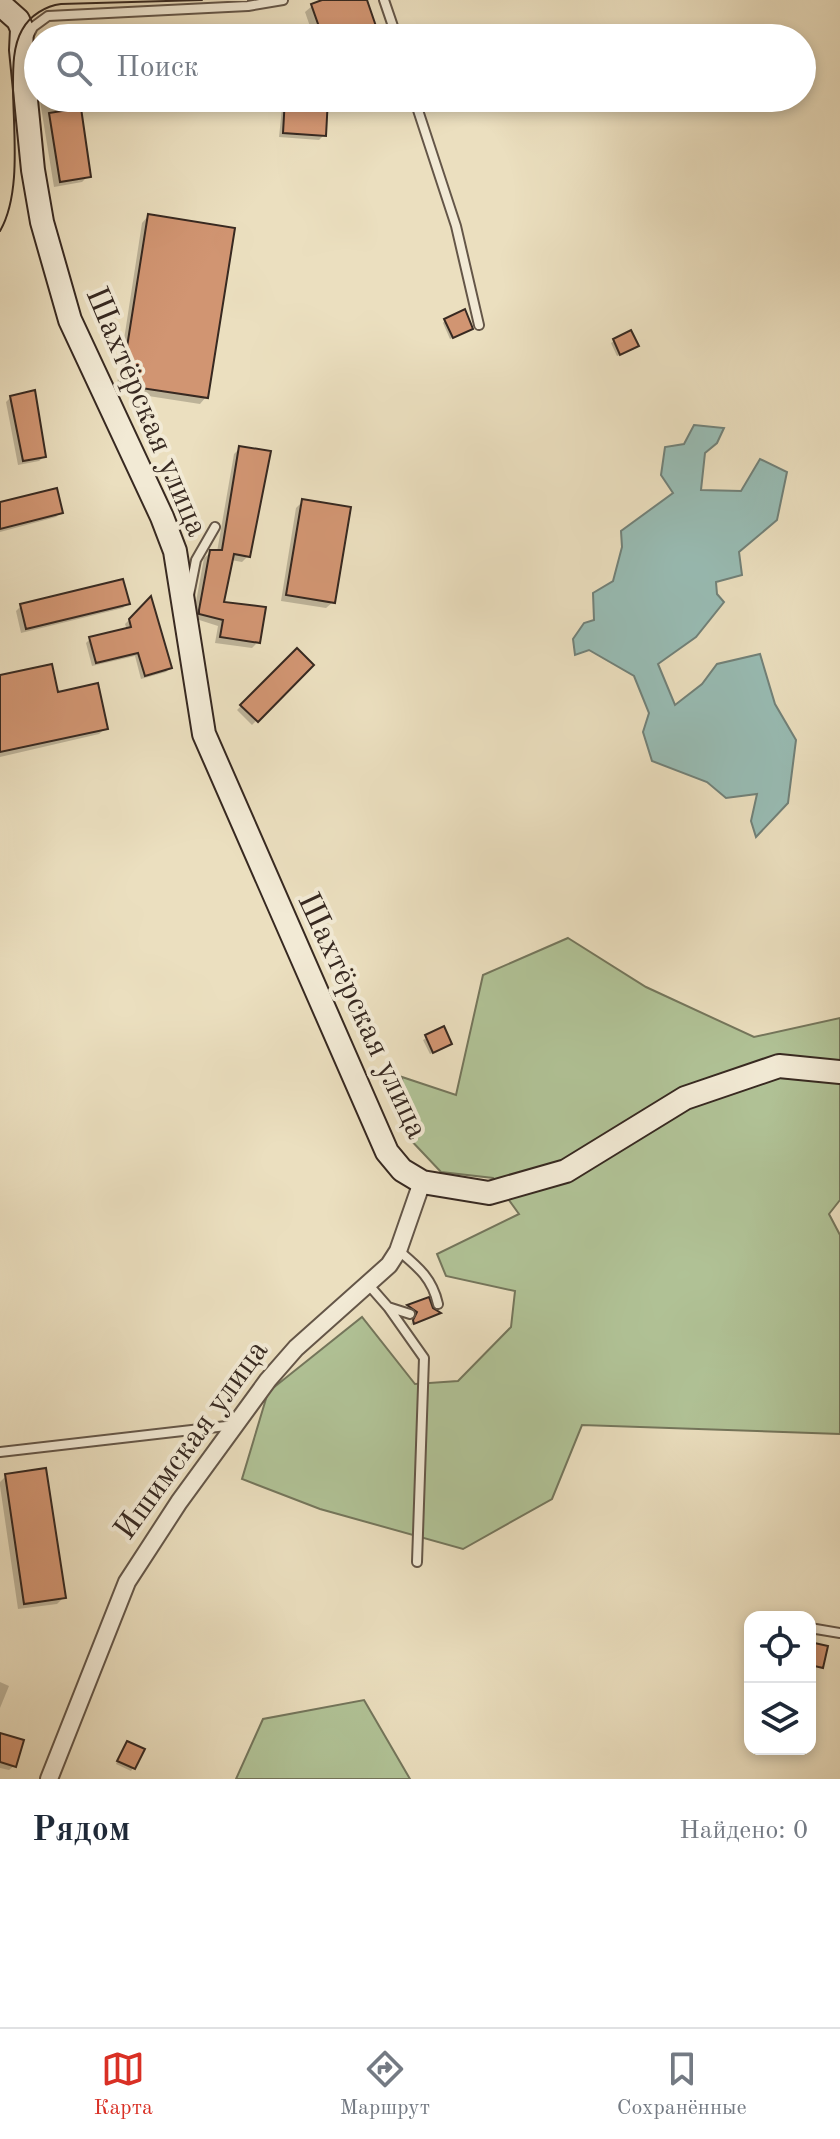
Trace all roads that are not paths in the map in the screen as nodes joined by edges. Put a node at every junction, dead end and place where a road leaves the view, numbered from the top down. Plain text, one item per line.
1 (283, 0) edge
2 (384, 0) edge
3 (0, 4) edge
4 (37, 24) edge
5 (392, 24) edge
6 (24, 44) edge
7 (21, 50) junction
8 (24, 80) edge
9 (27, 112) edge
10 (419, 112) edge
11 (479, 325) dead end
12 (215, 527) dead end
13 (185, 616) junction
14 (840, 1072) edge
15 (422, 1182) junction
16 (398, 1251) junction
17 (367, 1283) junction
18 (438, 1304) dead end
19 (388, 1307) junction
20 (410, 1314) dead end
21 (236, 1425) junction
22 (0, 1452) edge
23 (417, 1562) dead end
24 (816, 1629) edge
25 (840, 1633) edge
26 (49, 1779) edge

1 - 4 lane
2 - 5 lane
3 - 7 main road, Шахтёрская улица
6 - 7 lane
7 - 8 main road, Шахтёрская улица
9 - 13 main road, Шахтёрская улица
10 - 11 lane
12 - 13 lane
13 - 15 main road, Шахтёрская улица
14 - 15 main road
15 - 16 street, Ишимская улица
16 - 17 street, Ишимская улица
16 - 18 lane
17 - 19 lane
17 - 21 street, Ишимская улица
19 - 20 lane
19 - 23 lane
21 - 22 lane
21 - 26 street, Ишимская улица
24 - 25 lane

